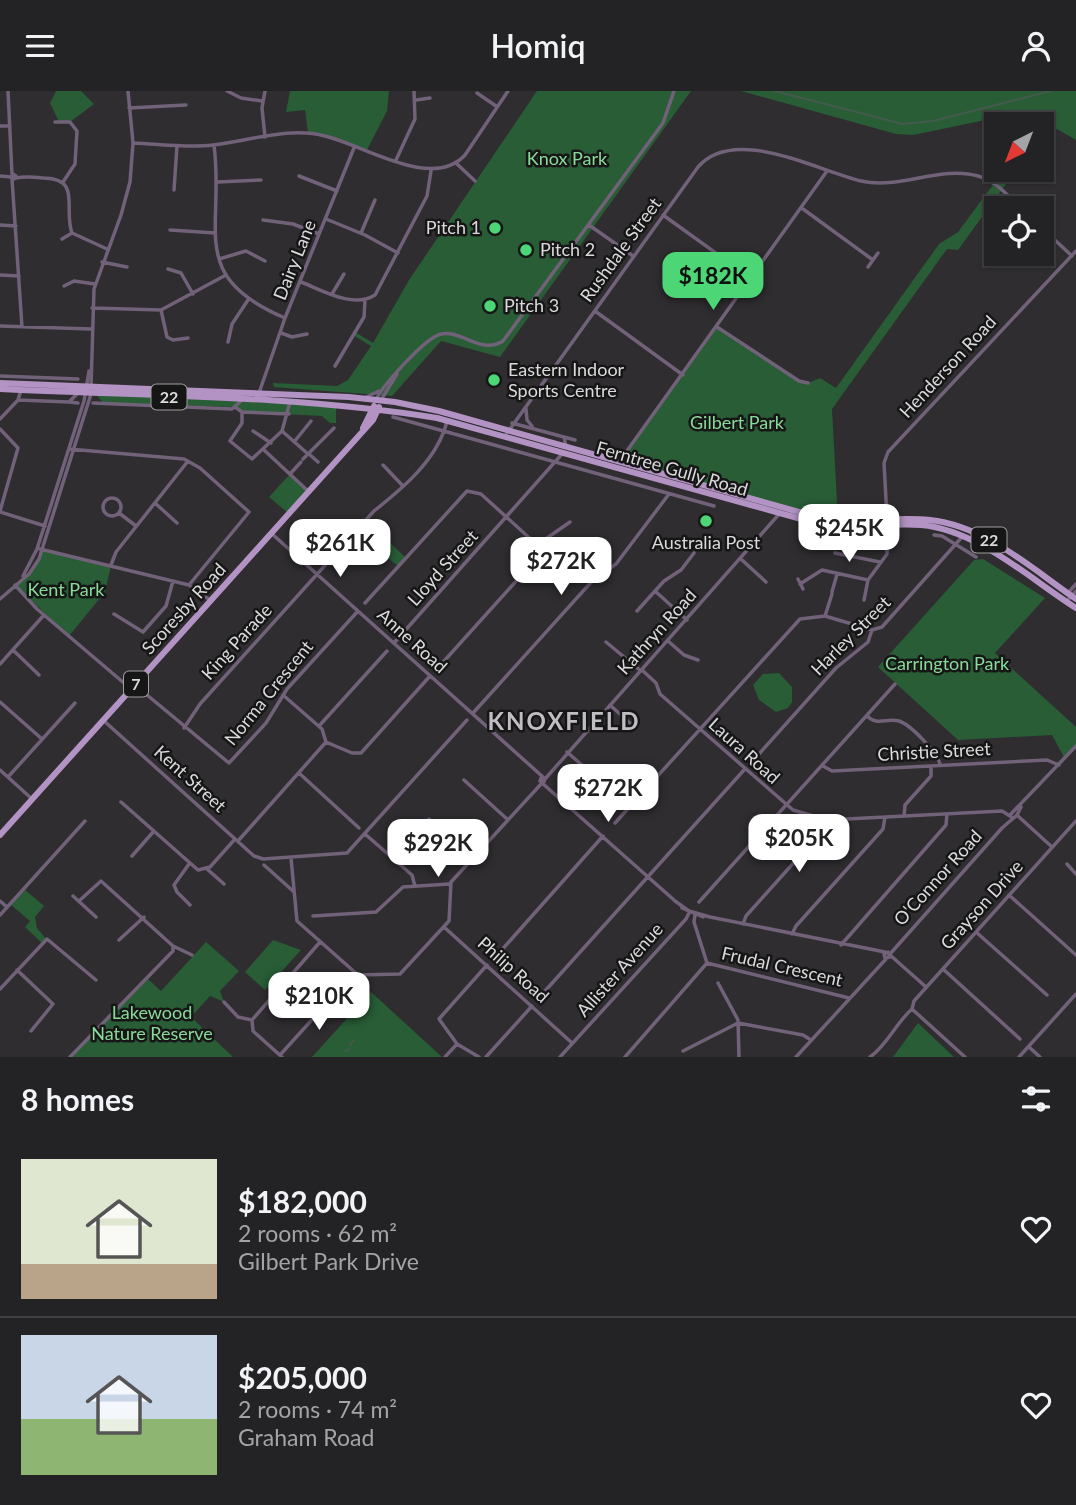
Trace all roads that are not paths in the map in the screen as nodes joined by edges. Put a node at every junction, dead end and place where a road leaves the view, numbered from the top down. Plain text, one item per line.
1 (8, 91) edge
2 (128, 91) edge
3 (227, 91) edge
4 (265, 91) edge
5 (414, 91) edge
6 (508, 91) edge
7 (674, 91) edge
8 (477, 93) dead end
9 (430, 98) dead end
10 (416, 100) junction
11 (262, 101) junction
12 (186, 105) dead end
13 (496, 106) junction
14 (129, 108) junction
15 (55, 122) dead end
16 (0, 126) edge
17 (10, 126) junction
18 (265, 137) junction
19 (133, 143) junction
20 (720, 144) dead end
21 (214, 145) junction
22 (177, 146) junction
23 (354, 148) junction
24 (721, 150) junction
25 (396, 160) junction
26 (456, 163) junction
27 (431, 171) junction
28 (827, 171) junction
29 (0, 176) edge
30 (13, 176) junction
31 (299, 176) dead end
32 (261, 180) dead end
33 (475, 181) dead end
34 (63, 182) junction
35 (218, 182) junction
36 (174, 190) dead end
37 (337, 191) junction
38 (1008, 196) edge
39 (375, 200) dead end
40 (803, 209) junction
41 (663, 215) junction
42 (263, 219) dead end
43 (326, 219) junction
44 (0, 225) edge
45 (589, 225) junction
46 (16, 226) junction
47 (170, 230) dead end
48 (72, 233) junction
49 (215, 233) junction
50 (361, 233) junction
51 (319, 234) junction
52 (1054, 238) edge
53 (62, 239) dead end
54 (107, 249) junction
55 (398, 253) junction
56 (878, 253) dead end
57 (1074, 255) edge
58 (634, 257) junction
59 (219, 259) junction
60 (873, 260) junction
61 (265, 261) dead end
62 (102, 262) junction
63 (127, 267) dead end
64 (868, 267) dead end
65 (167, 269) dead end
66 (344, 274) dead end
67 (0, 275) edge
68 (226, 275) junction
69 (19, 276) junction
70 (752, 279) junction
71 (301, 282) junction
72 (95, 284) junction
73 (64, 286) dead end
74 (194, 294) junction
75 (332, 294) junction
76 (248, 300) junction
77 (365, 300) junction
78 (92, 308) junction
79 (161, 310) junction
80 (595, 311) junction
81 (285, 318) junction
82 (0, 326) edge
83 (22, 327) junction
84 (717, 327) junction
85 (91, 329) junction
86 (281, 333) junction
87 (307, 334) dead end
88 (188, 338) dead end
89 (228, 342) dead end
90 (335, 366) dead end
91 (91, 370) junction
92 (398, 372) junction
93 (683, 375) junction
94 (0, 376) edge
95 (261, 382) junction
96 (0, 383) edge
97 (808, 383) dead end
98 (387, 387) junction
99 (0, 389) edge
100 (87, 389) junction
101 (381, 390) junction
102 (247, 393) junction
103 (18, 394) junction
104 (259, 397) junction
105 (363, 398) junction
106 (242, 400) junction
107 (379, 400) junction
108 (69, 402) junction
109 (290, 402) junction
110 (391, 402) junction
111 (93, 403) dead end
112 (103, 403) junction
113 (83, 405) junction
114 (234, 407) junction
115 (355, 407) junction
116 (526, 407) junction
117 (376, 408) junction
118 (242, 412) junction
119 (289, 414) junction
120 (393, 414) junction
121 (0, 419) edge
122 (447, 420) junction
123 (311, 421) dead end
124 (369, 421) junction
125 (512, 423) junction
126 (334, 428) dead end
127 (0, 429) edge
128 (536, 429) junction
129 (253, 431) dead end
130 (282, 431) junction
131 (444, 431) junction
132 (506, 433) junction
133 (564, 437) junction
134 (575, 440) dead end
135 (295, 442) junction
136 (271, 443) junction
137 (564, 449) junction
138 (71, 450) junction
139 (264, 450) junction
140 (308, 454) junction
141 (188, 461) junction
142 (318, 462) dead end
143 (556, 462) junction
144 (383, 465) dead end
145 (618, 465) junction
146 (290, 474) junction
147 (403, 486) junction
148 (309, 491) junction
149 (669, 494) junction
150 (155, 503) junction
151 (714, 506) dead end
152 (780, 511) junction
153 (0, 512) edge
154 (119, 513) junction
155 (507, 517) junction
156 (570, 522) dead end
157 (177, 523) dead end
158 (887, 523) junction
159 (47, 526) junction
160 (136, 526) junction
161 (967, 529) junction
162 (271, 533) junction
163 (934, 535) dead end
164 (962, 537) junction
165 (537, 545) junction
166 (956, 545) junction
167 (40, 549) junction
168 (835, 552) dead end
169 (694, 553) dead end
170 (976, 557) dead end
171 (741, 559) junction
172 (880, 562) junction
173 (111, 566) junction
174 (838, 573) junction
175 (317, 575) junction
176 (868, 580) junction
177 (173, 581) junction
178 (766, 582) dead end
179 (1076, 584) edge
180 (15, 585) junction
181 (188, 585) junction
182 (803, 589) dead end
183 (654, 591) junction
184 (1070, 597) edge
185 (0, 599) edge
186 (210, 600) junction
187 (864, 600) dead end
188 (365, 603) dead end
189 (1076, 608) edge
190 (358, 611) junction
191 (637, 611) dead end
192 (114, 614) dead end
193 (44, 615) junction
194 (825, 616) junction
195 (687, 620) junction
196 (872, 630) junction
197 (668, 641) junction
198 (606, 642) dead end
199 (394, 643) junction
200 (13, 650) junction
201 (387, 651) dead end
202 (698, 660) dead end
203 (0, 664) edge
204 (436, 670) dead end
205 (642, 670) junction
206 (39, 675) dead end
207 (430, 676) junction
208 (895, 684) dead end
209 (133, 687) junction
210 (284, 695) junction
211 (0, 702) edge
212 (75, 703) dead end
213 (610, 705) junction
214 (472, 714) junction
215 (867, 716) junction
216 (326, 719) junction
217 (103, 720) junction
218 (467, 720) dead end
219 (319, 726) junction
220 (633, 726) dead end
221 (184, 728) junction
222 (700, 730) junction
223 (325, 732) junction
224 (42, 739) junction
225 (326, 742) junction
226 (1076, 746) edge
227 (567, 753) junction
228 (759, 754) dead end
229 (822, 765) junction
230 (940, 765) junction
231 (1058, 766) junction
232 (931, 767) junction
233 (0, 770) edge
234 (744, 770) junction
235 (299, 773) junction
236 (591, 773) dead end
237 (8, 777) junction
238 (543, 780) junction
239 (464, 781) dead end
240 (33, 799) junction
241 (121, 802) dead end
242 (785, 806) junction
243 (947, 814) junction
244 (1014, 815) junction
245 (904, 816) junction
246 (884, 817) junction
247 (507, 819) junction
248 (429, 820) dead end
249 (825, 820) junction
250 (85, 821) dead end
251 (1076, 821) edge
252 (615, 823) dead end
253 (359, 828) dead end
254 (153, 831) junction
255 (365, 834) junction
256 (0, 835) edge
257 (603, 836) junction
258 (236, 840) junction
259 (1052, 847) junction
260 (132, 856) dead end
261 (291, 858) junction
262 (472, 858) junction
263 (189, 864) junction
264 (1068, 864) dead end
265 (264, 865) dead end
266 (207, 869) junction
267 (1076, 874) edge
268 (648, 877) junction
269 (224, 884) dead end
270 (449, 884) junction
271 (415, 886) junction
272 (293, 891) junction
273 (1009, 895) junction
274 (73, 896) dead end
275 (0, 901) edge
276 (79, 901) junction
277 (699, 902) dead end
278 (190, 905) dead end
279 (8, 907) junction
280 (688, 914) junction
281 (0, 915) edge
282 (313, 916) dead end
283 (696, 916) junction
284 (96, 917) dead end
285 (144, 917) junction
286 (743, 924) junction
287 (444, 927) junction
288 (976, 932) junction
289 (792, 934) junction
290 (119, 940) dead end
291 (320, 942) junction
292 (841, 945) junction
293 (173, 946) junction
294 (500, 952) dead end
295 (192, 955) dead end
296 (887, 955) junction
297 (1076, 955) edge
298 (707, 963) junction
299 (487, 965) junction
300 (943, 969) junction
301 (17, 970) junction
302 (96, 980) dead end
303 (718, 983) dead end
304 (332, 986) dead end
305 (926, 987) junction
306 (0, 989) edge
307 (338, 991) junction
308 (545, 991) dead end
309 (1076, 994) edge
310 (1047, 995) dead end
311 (343, 996) dead end
312 (849, 998) junction
313 (225, 1002) dead end
314 (532, 1006) junction
315 (912, 1009) junction
316 (251, 1020) junction
317 (738, 1023) junction
318 (31, 1031) dead end
319 (810, 1039) junction
320 (1020, 1039) dead end
321 (572, 1042) junction
322 (457, 1044) junction
323 (1028, 1047) junction
324 (683, 1051) dead end
325 (281, 1056) edge
326 (70, 1057) edge
327 (445, 1057) edge
328 (479, 1057) edge
329 (486, 1057) edge
330 (560, 1057) edge
331 (625, 1057) edge
332 (739, 1057) edge
333 (796, 1057) edge
334 (870, 1057) edge
335 (965, 1057) edge
336 (1019, 1057) edge
337 (1040, 1057) edge

1 - 17 street
2 - 14 street
3 - 11 street
4 - 11 street
5 - 10 street
6 - 13 street
7 - 45 street
8 - 13 street
9 - 10 street
10 - 25 street
11 - 18 street
12 - 14 street
13 - 26 street
14 - 19 street
15 - 34 street
16 - 17 street
17 - 30 street
18 - 21 street
18 - 23 street
19 - 22 street
19 - 54 street
20 - 24 street
21 - 22 street
21 - 35 street
22 - 36 street
23 - 25 street
23 - 37 street, Dairy Lane
24 - 28 street
24 - 41 street, Rushdale Street
25 - 27 street
26 - 27 street
26 - 33 street
27 - 55 street
28 - 38 street
28 - 40 street
29 - 30 street
30 - 34 street
30 - 46 street
31 - 37 street
32 - 35 street
34 - 48 street
35 - 49 street
37 - 43 street, Dairy Lane
39 - 50 street
40 - 60 street
40 - 70 street
41 - 58 street, Rushdale Street
41 - 70 street
42 - 51 street
43 - 50 street
43 - 51 street, Dairy Lane
44 - 46 street
45 - 58 street
45 - 92 street
46 - 69 street
47 - 49 street
48 - 53 street
48 - 54 street
49 - 59 street
50 - 55 street
51 - 71 street, Dairy Lane
52 - 57 street
54 - 62 street
55 - 77 street
56 - 60 street
57 - 158 street, Henderson Road
58 - 80 street, Rushdale Street
59 - 61 street
59 - 68 street
60 - 64 street
62 - 63 street
62 - 72 street
65 - 74 street
66 - 75 street
67 - 69 street
68 - 74 street
68 - 76 street
69 - 83 street
70 - 84 street
71 - 75 street
71 - 81 street, Dairy Lane
72 - 73 street
72 - 78 street
74 - 79 street
75 - 77 street
76 - 81 street
76 - 89 street
77 - 90 street
78 - 79 street
78 - 85 street
79 - 88 street
80 - 93 street
80 - 116 street, Rushdale Street
81 - 86 street, Dairy Lane
82 - 83 street
83 - 85 street
84 - 93 street
84 - 97 street
85 - 91 street
86 - 87 street
86 - 95 street, Dairy Lane
91 - 100 street
91 - 100 street
92 - 98 street
92 - 101 street
93 - 145 street
94 - 100 street
95 - 102 street, Dairy Lane
95 - 104 street, Dairy Lane
96 - 100 main road, Ferntree Gully Road / 22
98 - 107 street
98 - 110 street
99 - 103 main road, Ferntree Gully Road / 22
100 - 102 main road, Ferntree Gully Road / 22
100 - 103 main road, Ferntree Gully Road / 22
100 - 106 main road, Ferntree Gully Road / 22
100 - 108 street
100 - 112 street
100 - 113 street
101 - 105 street
101 - 107 street
102 - 104 main road, Ferntree Gully Road / 22
103 - 108 street, Ferntree Gully Road
103 - 121 street
104 - 105 main road, Ferntree Gully Road / 22
104 - 106 main road, Ferntree Gully Road / 22
104 - 109 main road, Ferntree Gully Road / 22
105 - 107 main road, Ferntree Gully Road / 22
106 - 114 street
107 - 110 main road, Ferntree Gully Road / 22
107 - 117 main road, 7
108 - 113 street, Ferntree Gully Road
109 - 115 main road, Ferntree Gully Road / 22
109 - 119 street
110 - 132 main road, Ferntree Gully Road / 22
111 - 112 street
112 - 114 street
113 - 138 street
114 - 118 street
115 - 117 main road, Ferntree Gully Road / 22
115 - 124 main road
116 - 125 street, Rushdale Street
116 - 128 street
117 - 120 main road, Ferntree Gully Road / 22
117 - 124 main road, Scoresby Road / 7
118 - 119 street
118 - 139 street
119 - 130 street
120 - 122 main road, Ferntree Gully Road / 22
120 - 124 main road
120 - 131 street, Ferntree Gully Road
122 - 131 street, King Parade
122 - 132 main road, Ferntree Gully Road / 22
123 - 135 street
124 - 148 main road, Scoresby Road / 7
125 - 128 street, Ferntree Gully Road
125 - 132 street, Rushdale Street
126 - 140 street
127 - 153 street
128 - 133 street, Ferntree Gully Road
129 - 136 street
130 - 135 street
130 - 136 street
131 - 143 street, Ferntree Gully Road
131 - 147 street, King Parade
132 - 137 main road, Ferntree Gully Road / 22
133 - 134 street, Ferntree Gully Road
133 - 137 street
135 - 140 street
136 - 139 street
137 - 143 street, Lloyd Street
137 - 145 main road, Ferntree Gully Road / 22
138 - 141 street
138 - 159 street
139 - 146 street
140 - 142 street
140 - 146 street
141 - 150 street
141 - 181 street
143 - 149 street, Ferntree Gully Road
143 - 155 street, Lloyd Street
144 - 147 street
145 - 152 main road, Ferntree Gully Road / 22
146 - 148 street
147 - 175 street, King Parade
148 - 162 main road, Scoresby Road / 7
149 - 151 street, Ferntree Gully Road
149 - 214 street
150 - 157 street
150 - 160 street
152 - 158 main road, Ferntree Gully Road / 22
152 - 171 street, Kathryn Road
153 - 159 street
154 - 154 street
154 - 160 street
155 - 165 street
155 - 188 street
155 - 199 street, Lloyd Street
156 - 165 street
158 - 161 main road, Ferntree Gully Road / 22
158 - 164 main road, Ferntree Gully Road / 22
158 - 172 street, Henderson Road
159 - 167 street
160 - 173 street
161 - 164 main road
161 - 184 main road, Ferntree Gully Road / 22
162 - 175 street, Anne Road
162 - 186 main road, Scoresby Road / 7
163 - 166 street
164 - 166 street, Harley Street
164 - 184 main road, Ferntree Gully Road / 22
165 - 204 street
166 - 170 street
166 - 196 street, Harley Street
167 - 173 street
167 - 180 street
168 - 172 street
169 - 183 street
171 - 178 street
171 - 195 street, Kathryn Road
172 - 176 street
173 - 177 street
174 - 176 street
174 - 182 street
174 - 194 street
175 - 190 street, Anne Road
175 - 221 street, King Parade
176 - 187 street
177 - 181 street
177 - 192 street
179 - 184 street
180 - 185 street
180 - 193 street, Norma Crescent
181 - 186 street
183 - 191 street
183 - 195 street
184 - 189 main road, Ferntree Gully Road / 22
186 - 209 main road, Scoresby Road / 7
190 - 199 street, Anne Road
190 - 210 street, Norma Crescent
193 - 200 street
193 - 209 street, Norma Crescent
194 - 196 street
194 - 222 street
195 - 197 street, Kathryn Road
196 - 228 street, Harley Street
197 - 202 street
197 - 205 street, Kathryn Road
198 - 205 street, Laura Road
199 - 207 street, Anne Road
200 - 203 street
200 - 206 street
201 - 216 street
205 - 213 street, Kathryn Road
205 - 222 street, Laura Road
207 - 214 street, Anne Road
207 - 225 street
208 - 215 street
209 - 217 main road, Scoresby Road / 7
209 - 221 street, Norma Crescent
210 - 219 street
210 - 221 street, Norma Crescent
211 - 224 street
212 - 224 street
213 - 220 street
213 - 227 street, Kathryn Road
214 - 238 street, Anne Road
215 - 229 street
215 - 230 street
216 - 219 street
216 - 223 street
217 - 240 main road, Scoresby Road / 7
217 - 258 street, Kent Street
218 - 255 street
219 - 223 street
222 - 234 street, Laura Road
222 - 252 street
223 - 225 street
224 - 237 street
225 - 235 street
226 - 231 street, O'Connor Road
227 - 236 street
227 - 238 street, Kathryn Road
229 - 232 street, Christie Street
229 - 242 street
230 - 231 street, Christie Street
230 - 232 street, Christie Street
231 - 244 street, O'Connor Road
232 - 245 street
233 - 237 street
234 - 242 street, Laura Road
234 - 268 street
235 - 253 street
235 - 258 street
237 - 240 street
238 - 247 street, Kathryn Road
238 - 257 street, Anne Road
239 - 247 street
240 - 256 main road, Scoresby Road / 7
241 - 254 street
242 - 249 street, Laura Road
242 - 277 street
243 - 244 street, Laura Road
243 - 245 street, Laura Road
243 - 292 street
244 - 259 street
244 - 296 street, O'Connor Road
245 - 246 street, Laura Road
246 - 249 street, Laura Road
246 - 289 street
247 - 262 street, Kathryn Road
248 - 262 street
249 - 286 street
250 - 279 street
251 - 259 street, Grayson Drive
254 - 260 street
254 - 263 street
255 - 261 street
255 - 271 street
257 - 268 street, Anne Road
257 - 294 street
258 - 261 street, Kent Street
258 - 266 street
259 - 273 street, Grayson Drive
261 - 272 street
262 - 270 street, Kathryn Road
263 - 266 street
263 - 278 street
264 - 267 street
265 - 272 street
266 - 269 street
268 - 280 street, Anne Road
268 - 308 street
270 - 271 street
270 - 287 street
271 - 282 street
272 - 291 street
273 - 288 street, Grayson Drive
273 - 297 street
274 - 276 street
275 - 279 street
276 - 284 street
276 - 285 street
279 - 281 street
280 - 283 street, Anne Road
280 - 283 street
280 - 321 street, Allister Avenue
283 - 286 street, Anne Road
283 - 298 street
285 - 290 street
285 - 293 street
286 - 289 street, Anne Road
287 - 291 street
287 - 299 street, Philip Road
288 - 300 street, Grayson Drive
288 - 310 street
289 - 292 street, Anne Road
291 - 316 street
292 - 296 street, Anne Road
293 - 295 street
293 - 326 street
296 - 305 street, Anne Road
296 - 312 street
298 - 312 street, Frudal Crescent
298 - 331 street, Frudal Crescent
299 - 314 street, Philip Road
299 - 322 street
300 - 305 street, Grayson Drive
300 - 320 street
301 - 302 street
301 - 306 street
301 - 318 street
303 - 317 street
304 - 307 street
305 - 315 street, Grayson Drive
307 - 311 street
307 - 325 street
309 - 323 street
312 - 319 street
313 - 316 street
314 - 321 street, Philip Road
314 - 329 street
315 - 334 street, Grayson Drive
315 - 335 street
316 - 325 street
317 - 319 street
317 - 324 street
317 - 332 street
319 - 333 street
321 - 330 street, Allister Avenue
322 - 327 street
322 - 328 street
323 - 336 street
323 - 337 street

